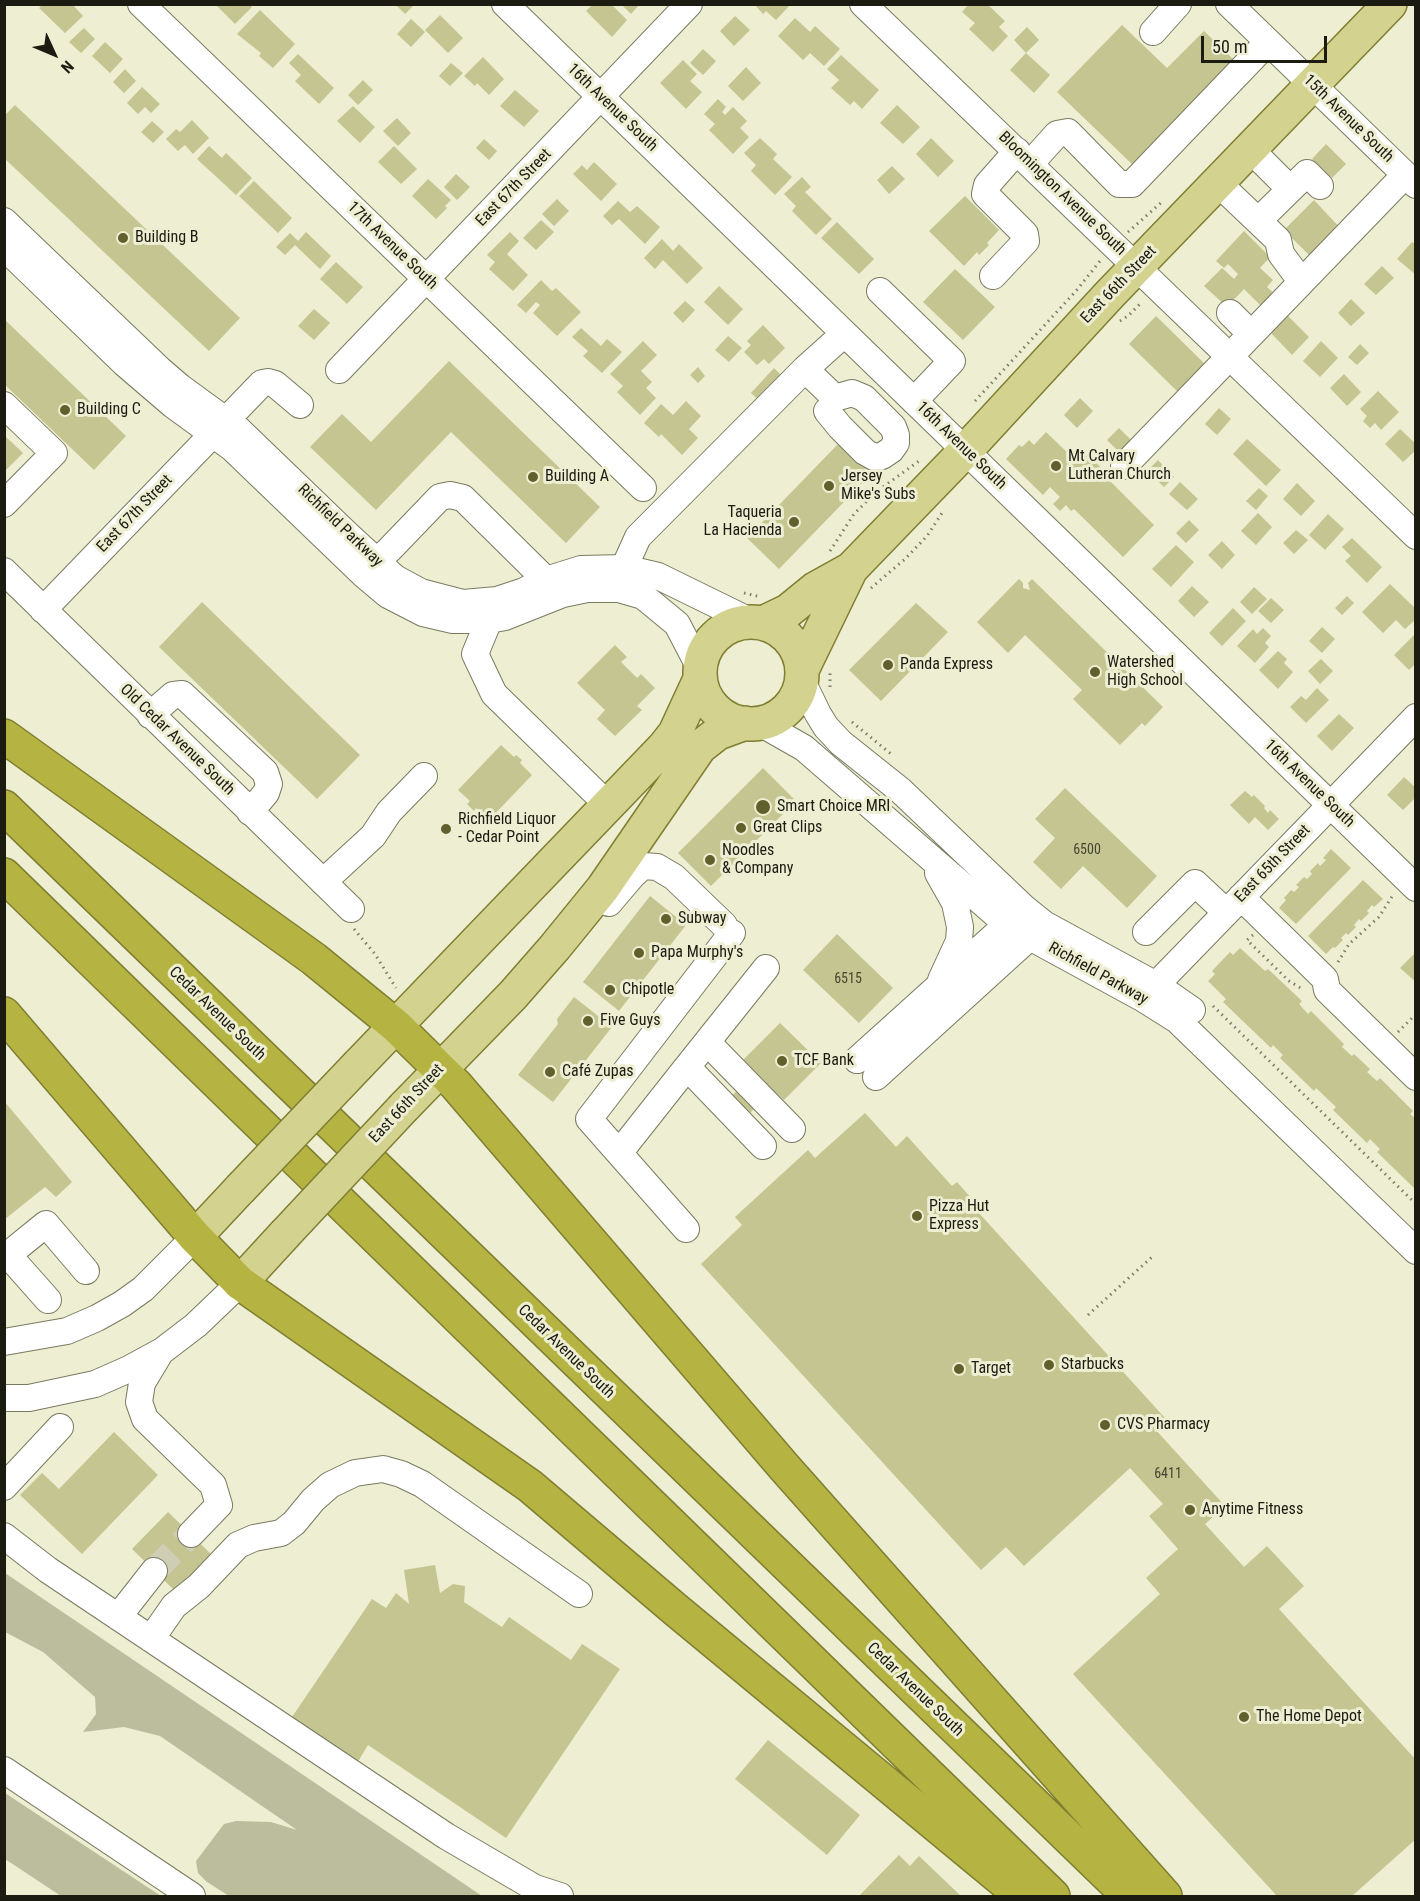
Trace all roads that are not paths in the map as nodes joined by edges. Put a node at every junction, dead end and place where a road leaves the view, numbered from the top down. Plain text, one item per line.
1 (141, 4) edge
2 (505, 4) edge
3 (689, 4) edge
4 (863, 4) edge
5 (1178, 4) edge
6 (1229, 4) edge
7 (1390, 4) edge
8 (1153, 32) dead end
9 (1268, 42) junction
10 (1313, 85) junction
11 (601, 97) junction
12 (1251, 150) junction
13 (1024, 158) junction
14 (1410, 180) edge
15 (1218, 183) junction
16 (1320, 186) dead end
17 (1290, 189) junction
18 (4, 220) edge
19 (1258, 221) junction
20 (4, 246) edge
21 (1137, 266) junction
22 (993, 276) dead end
23 (427, 279) junction
24 (1301, 281) junction
25 (880, 291) dead end
26 (1230, 313) dead end
27 (844, 334) junction
28 (1251, 334) junction
29 (1230, 356) junction
30 (805, 369) junction
31 (339, 370) dead end
32 (914, 401) junction
33 (4, 405) edge
34 (300, 405) dead end
35 (827, 411) dead end
36 (220, 426) junction
37 (956, 441) junction
38 (1124, 466) dead end
39 (643, 488) dead end
40 (4, 504) edge
41 (1416, 536) edge
42 (370, 568) junction
43 (852, 568) junction
44 (4, 571) edge
45 (621, 579) junction
46 (546, 580) junction
47 (756, 608) junction
48 (43, 610) junction
49 (489, 620) junction
50 (700, 673) junction
51 (816, 678) junction
52 (150, 715) junction
53 (1416, 717) edge
54 (753, 723) junction
55 (4, 736) edge
56 (422, 786) dead end
57 (859, 796) junction
58 (608, 805) junction
59 (1331, 805) junction
60 (4, 807) edge
61 (250, 812) junction
62 (950, 837) junction
63 (926, 855) junction
64 (4, 875) edge
65 (323, 882) junction
66 (1404, 891) edge
67 (1233, 905) junction
68 (351, 909) road end
69 (1016, 917) junction
70 (1038, 930) junction
71 (1146, 932) dead end
72 (766, 968) dead end
73 (525, 981) junction
74 (1156, 985) junction
75 (936, 989) junction
76 (4, 1014) edge
77 (396, 1026) junction
78 (707, 1042) junction
79 (857, 1060) dead end
80 (687, 1067) junction
81 (440, 1070) junction
82 (876, 1077) dead end
83 (1416, 1077) edge
84 (792, 1129) dead end
85 (763, 1146) dead end
86 (619, 1153) junction
87 (1416, 1228) edge
88 (686, 1229) dead end
89 (195, 1237) junction
90 (1416, 1251) edge
91 (6, 1256) edge
92 (86, 1271) dead end
93 (240, 1283) junction
94 (48, 1300) dead end
95 (4, 1342) edge
96 (162, 1351) junction
97 (4, 1398) edge
98 (60, 1427) dead end
99 (4, 1487) edge
100 (219, 1505) junction
101 (191, 1534) tunnel mouth
102 (4, 1536) edge
103 (238, 1545) junction
104 (154, 1571) tunnel mouth
105 (579, 1594) dead end
106 (118, 1617) junction
107 (151, 1639) junction
108 (4, 1770) edge
109 (192, 1896) edge
110 (560, 1896) edge
111 (1022, 1896) edge
112 (1053, 1896) edge
113 (1129, 1896) edge
114 (1165, 1896) edge

1 - 23 street, 17th Avenue South
2 - 11 street, 16th Avenue South
3 - 11 street, East 67th Street
4 - 13 street, Bloomington Avenue South
5 - 8 street
6 - 9 street, 15th Avenue South
7 - 10 main road, East 66th Street
9 - 10 street, 15th Avenue South
9 - 13 street
10 - 12 main road, East 66th Street
10 - 14 street, 15th Avenue South
11 - 23 street, East 67th Street
11 - 27 street, 16th Avenue South
12 - 15 main road, East 66th Street
12 - 17 street
13 - 21 street, Bloomington Avenue South
13 - 22 street
14 - 24 street
15 - 19 street
15 - 21 main road, East 66th Street
16 - 17 street
17 - 19 street
18 - 36 street, Richfield Parkway
19 - 24 street
20 - 36 street, Richfield Parkway
21 - 29 street, Bloomington Avenue South
21 - 37 main road, East 66th Street
23 - 31 street, East 67th Street
23 - 39 street, 17th Avenue South
24 - 28 street
25 - 32 street
26 - 28 street
27 - 30 street
27 - 32 street, 16th Avenue South
28 - 29 street
29 - 38 street
29 - 41 street, Bloomington Avenue South
30 - 35 street
30 - 45 street
32 - 37 street, 16th Avenue South
33 - 40 street
34 - 36 street, East 67th Street
36 - 42 street, Richfield Parkway
36 - 48 street, East 67th Street
37 - 43 main road, East 66th Street
37 - 59 street, 16th Avenue South
42 - 46 street, Richfield Parkway
42 - 46 street
42 - 49 street, Richfield Parkway
43 - 47 main road, East 66th Street
43 - 51 main road, East 66th Street
44 - 48 street, Old Cedar Avenue South
45 - 46 street, Richfield Parkway
45 - 47 street, Richfield Parkway
45 - 49 street, Richfield Parkway
45 - 50 street, Richfield Parkway
47 - 50 main road
47 - 51 main road
48 - 52 street, Old Cedar Avenue South
49 - 58 street
50 - 54 main road
50 - 58 main road
51 - 54 main road
51 - 62 street, Richfield Parkway
52 - 61 street, Old Cedar Avenue South
52 - 61 street
53 - 59 street, East 65th Street
54 - 57 street, Richfield Parkway
54 - 73 main road, East 66th Street
55 - 77 highway
56 - 65 street
57 - 62 street
57 - 63 street, Richfield Parkway
58 - 77 main road
59 - 66 street, 16th Avenue South
59 - 67 street, East 65th Street
60 - 113 highway, Cedar Avenue South
61 - 65 street, Old Cedar Avenue South
62 - 69 street, Richfield Parkway
63 - 69 street, Richfield Parkway
63 - 75 street
64 - 112 highway
65 - 68 street, Old Cedar Avenue South
67 - 71 street
67 - 74 street, East 65th Street
67 - 83 street
69 - 70 street, Richfield Parkway
69 - 75 street
70 - 74 street, Richfield Parkway
70 - 82 street
70 - 90 street, Richfield Parkway
72 - 78 street
73 - 81 main road, East 66th Street
73 - 86 street
74 - 87 street, Richfield Parkway
75 - 79 street
76 - 89 highway
77 - 81 highway
77 - 89 main road, bridge
78 - 80 street
78 - 84 street
80 - 85 street
80 - 86 street
81 - 93 main road, East 66th Street, bridge
81 - 114 highway
86 - 88 street
89 - 93 highway
89 - 95 street
91 - 92 street
91 - 94 street
93 - 96 street, East 66th Street
93 - 111 highway
96 - 97 street, East 66th Street
96 - 100 street
98 - 99 street
100 - 101 street
100 - 103 street
102 - 106 street
103 - 105 street
103 - 107 street
104 - 106 street
106 - 107 street
107 - 110 street
108 - 109 street

